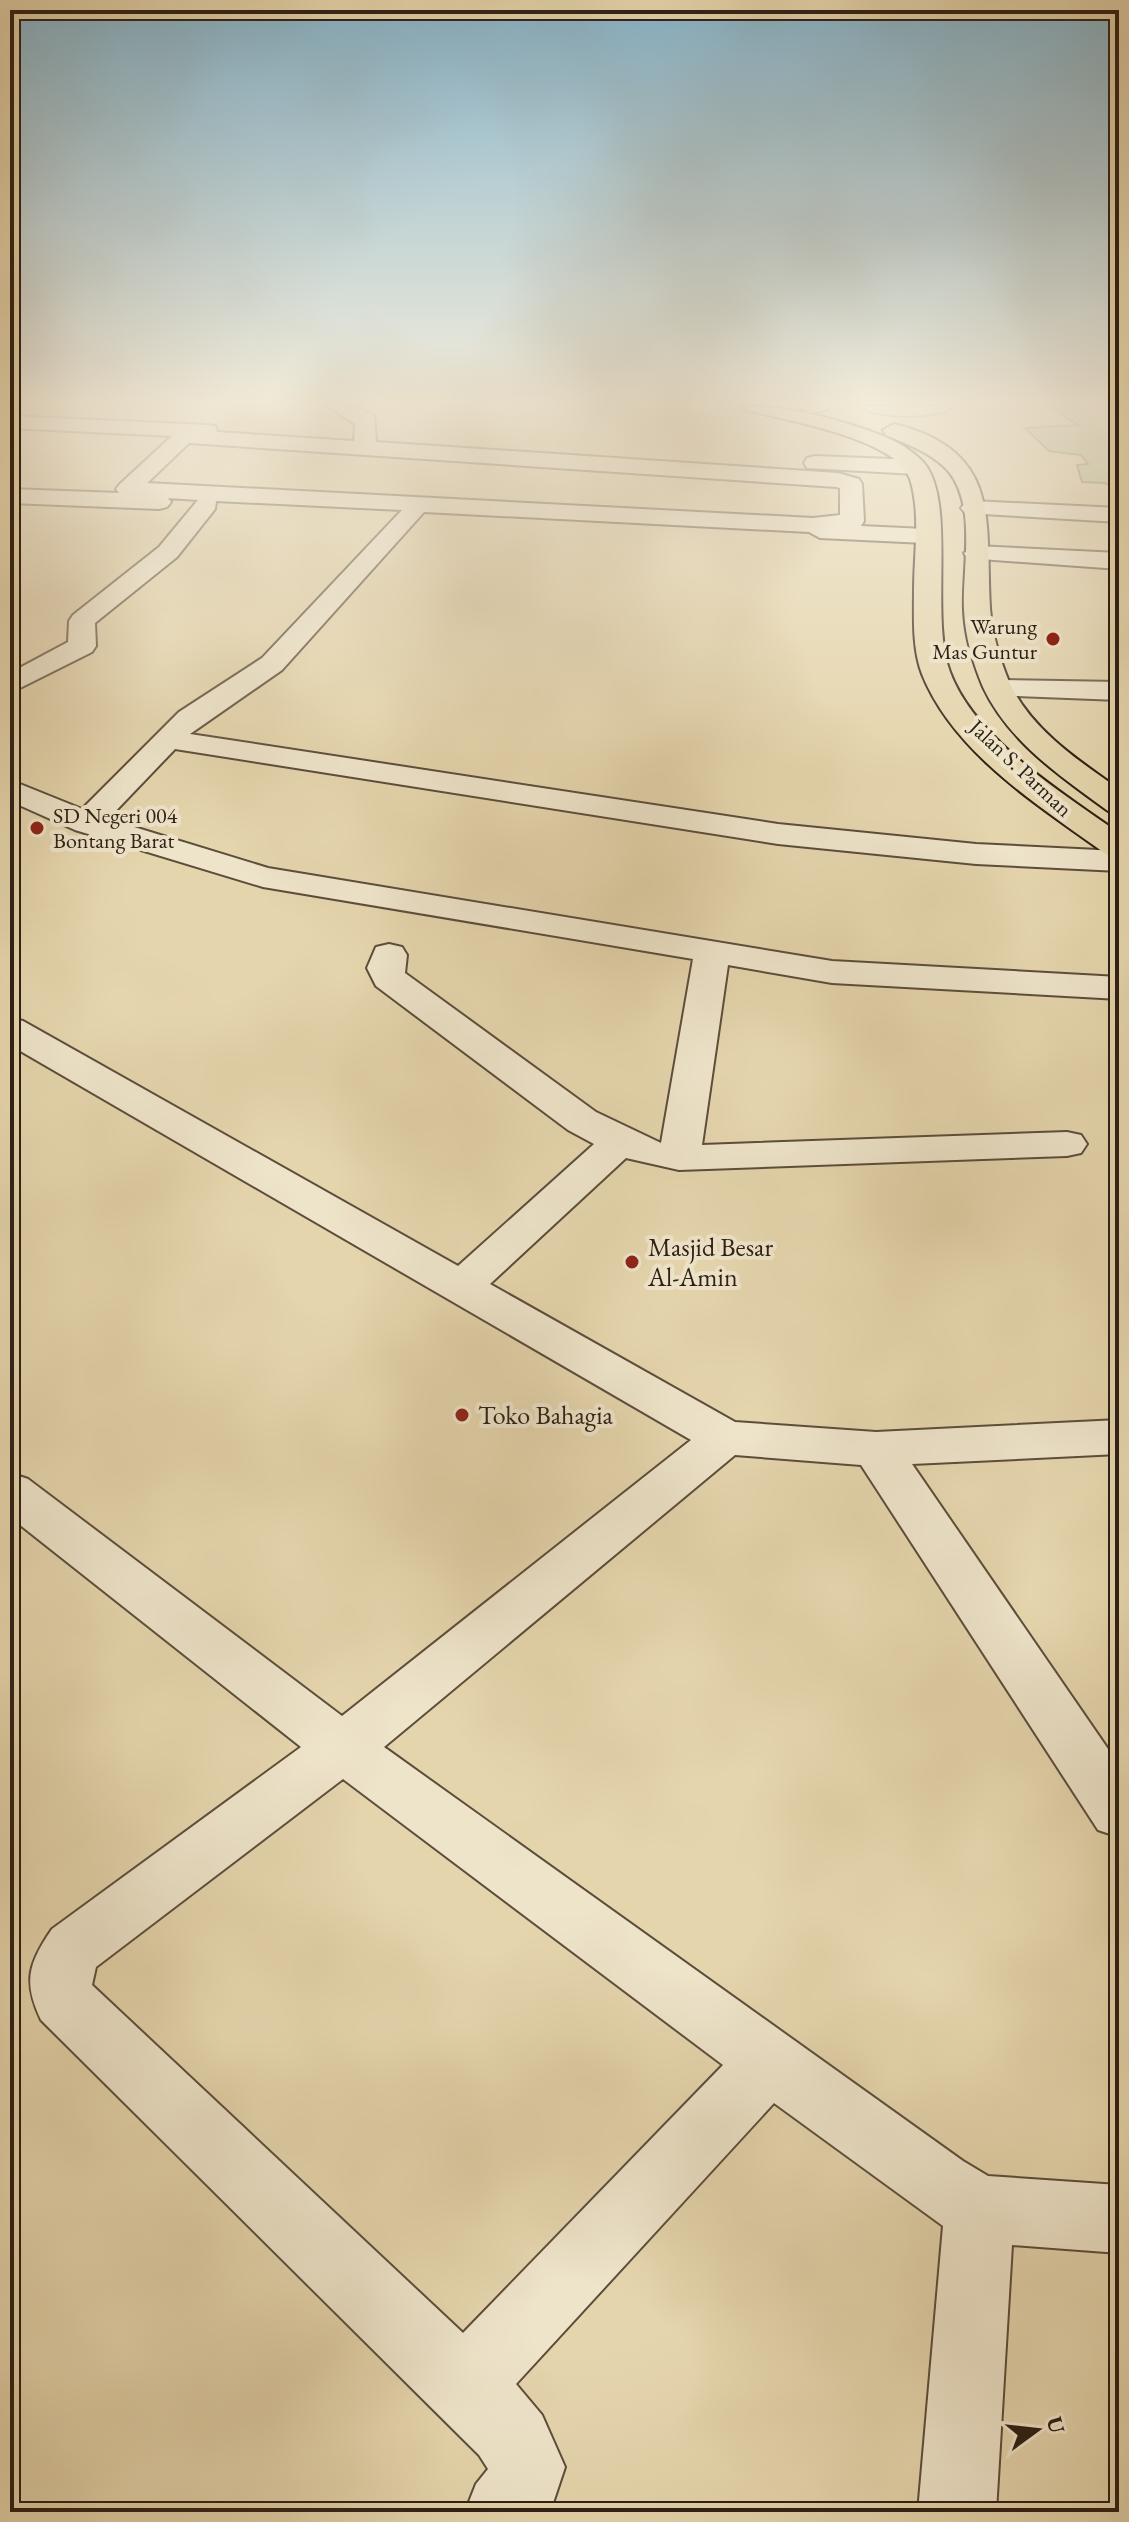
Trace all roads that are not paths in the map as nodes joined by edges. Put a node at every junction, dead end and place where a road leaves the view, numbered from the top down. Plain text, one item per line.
1 (191, 524) edge
2 (403, 524) edge
3 (788, 524) edge
4 (835, 524) edge
5 (924, 524) edge
6 (974, 524) edge
7 (976, 553) junction
8 (1119, 561) edge
9 (10, 684) edge
10 (999, 689) junction
11 (1119, 691) edge
12 (167, 739) junction
13 (10, 789) edge
14 (1119, 804) edge
15 (86, 823) junction
16 (1119, 848) edge
17 (1119, 861) edge
18 (712, 953) junction
19 (389, 955) dead end
20 (1119, 988) edge
21 (10, 1029) edge
22 (620, 1142) junction
23 (1067, 1144) dead end
24 (679, 1158) junction
25 (461, 1287) junction
26 (1119, 1437) edge
27 (725, 1438) junction
28 (876, 1449) junction
29 (10, 1491) edge
30 (343, 1748) junction
31 (1119, 1813) edge
32 (771, 2060) junction
33 (979, 2209) junction
34 (1119, 2219) edge
35 (464, 2385) junction
36 (504, 2512) edge
37 (957, 2512) edge

1 - 9 street
2 - 12 street
3 - 4 street
5 - 16 main road, Jalan S. Parman
6 - 7 main road, Jalan S. Parman
7 - 8 street
7 - 10 main road, Jalan S. Parman
10 - 11 street
10 - 14 main road, Jalan S. Parman
12 - 15 street
12 - 17 street
13 - 15 street
15 - 18 street
18 - 20 street
18 - 24 street
19 - 22 street
21 - 25 street
22 - 24 street
22 - 25 street
23 - 24 street
25 - 27 street
26 - 28 street
27 - 28 street
27 - 30 street
28 - 31 street
29 - 30 street
30 - 32 street
30 - 35 street
32 - 33 street
32 - 35 street
33 - 34 street
33 - 37 street
35 - 36 street

